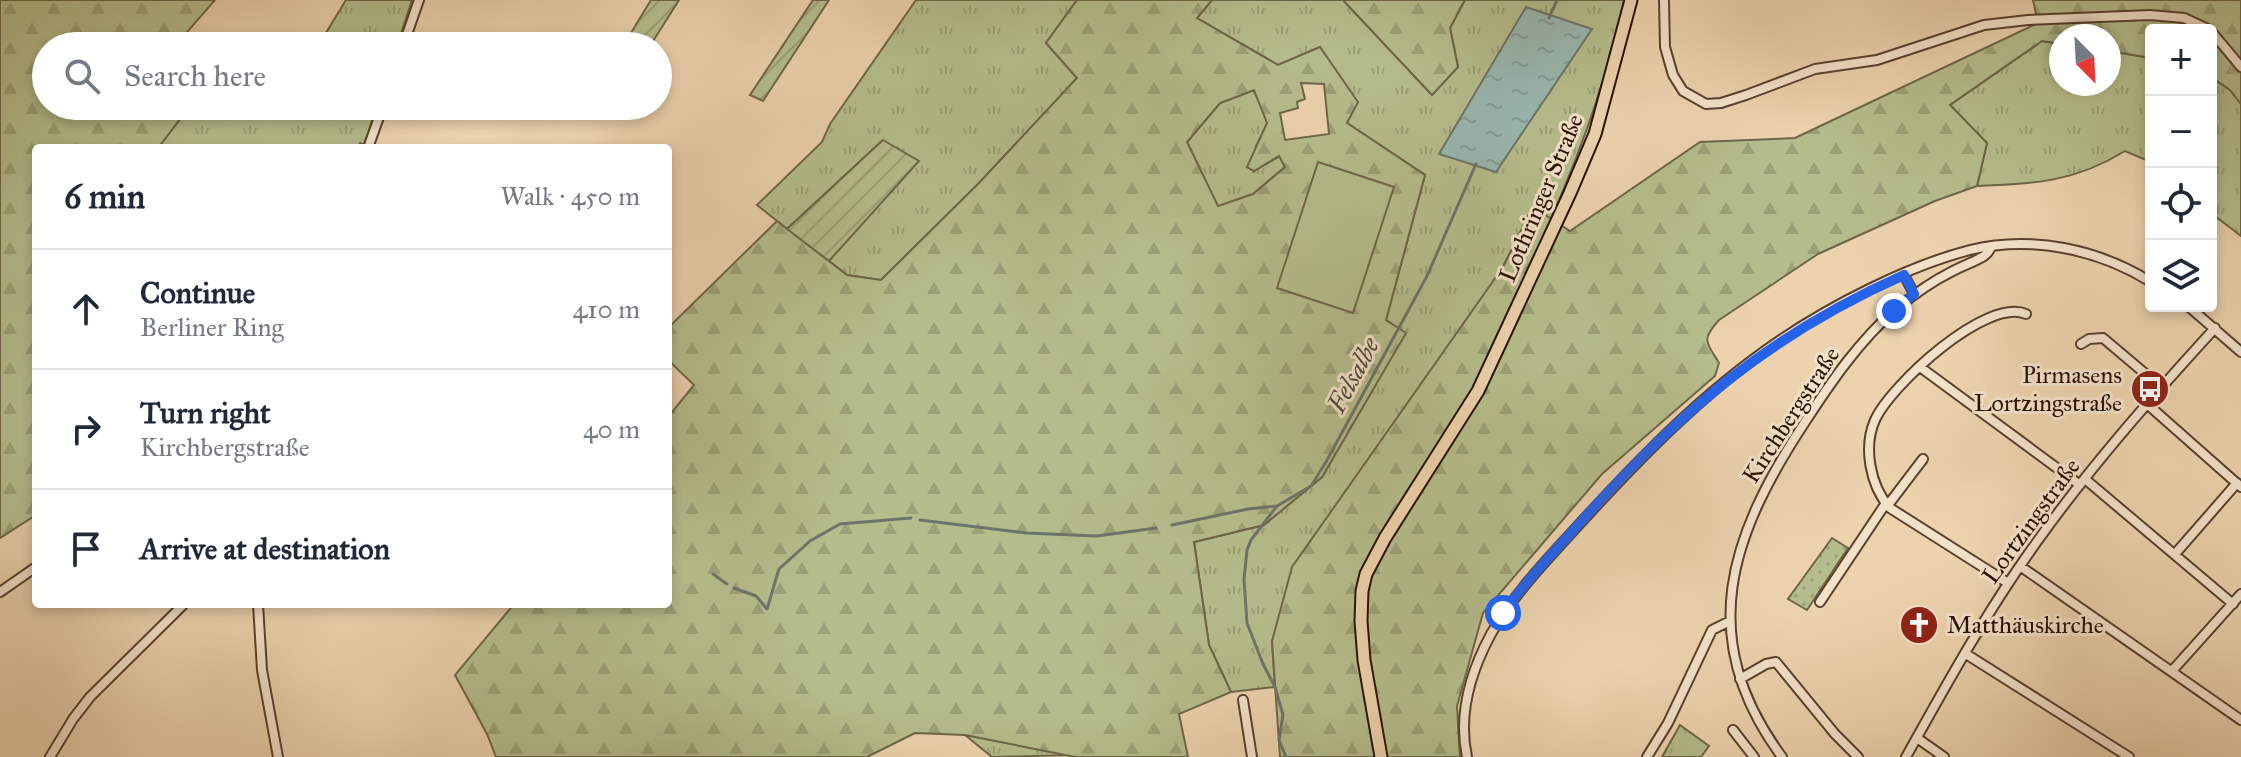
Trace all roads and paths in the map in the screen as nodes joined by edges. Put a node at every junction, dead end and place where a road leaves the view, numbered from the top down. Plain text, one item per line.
1 (419, 0) edge
2 (1631, 0) edge
3 (1664, 0) edge
4 (2198, 24) edge
5 (408, 32) edge
6 (2217, 37) edge
7 (2241, 67) edge
8 (378, 120) edge
9 (369, 144) edge
10 (1991, 247) junction
11 (1904, 275) junction
12 (2145, 279) edge
13 (1914, 294) junction
14 (2195, 312) edge
15 (2026, 314) dead end
16 (2215, 328) junction
17 (2081, 344) dead end
18 (2241, 352) edge
19 (1920, 367) junction
20 (2161, 387) junction
21 (2146, 403) junction
22 (1923, 459) dead end
23 (2083, 482) junction
24 (2239, 485) edge
25 (1887, 504) junction
26 (2175, 554) junction
27 (2020, 566) junction
28 (32, 570) edge
29 (2008, 583) junction
30 (0, 592) edge
31 (2241, 594) edge
32 (1820, 602) dead end
33 (2233, 604) junction
34 (180, 608) edge
35 (258, 608) edge
36 (1730, 621) junction
37 (1966, 654) junction
38 (2172, 671) junction
39 (1740, 679) junction
40 (1243, 700) dead end
41 (2241, 720) edge
42 (1733, 730) dead end
43 (1917, 738) junction
44 (50, 757) edge
45 (278, 757) edge
46 (1252, 757) edge
47 (1381, 757) edge
48 (1467, 757) edge
49 (1647, 757) edge
50 (1754, 757) edge
51 (1782, 757) edge
52 (1858, 757) edge
53 (1906, 757) edge
54 (1944, 757) edge
55 (2129, 757) edge

1 - 5 street
2 - 47 main road, Lothringer Straße
3 - 4 street
6 - 7 street
8 - 9 street
10 - 11 street
10 - 12 street
10 - 13 street, Kirchbergstraße
11 - 13 street
11 - 48 street
13 - 36 street, Kirchbergstraße
14 - 16 street
15 - 19 street
16 - 18 street
16 - 20 street, Lortzingstraße
17 - 20 street
19 - 23 street
19 - 25 street
20 - 21 street, Lortzingstraße
21 - 23 street, Lortzingstraße
21 - 24 street
22 - 25 street
23 - 26 street
23 - 27 street, Lortzingstraße
24 - 26 street
25 - 29 street
25 - 32 street
26 - 33 street
27 - 29 street, Lortzingstraße
27 - 38 street
28 - 30 street
29 - 37 street, Lortzingstraße
31 - 33 street
33 - 38 street
34 - 44 street
35 - 45 street
36 - 39 street, Kirchbergstraße
36 - 49 street
37 - 43 street, Lortzingstraße
37 - 55 street
38 - 41 street
39 - 51 street, Kirchbergstraße
39 - 52 street
40 - 46 street
42 - 50 street
43 - 53 street, Lortzingstraße
43 - 54 street

